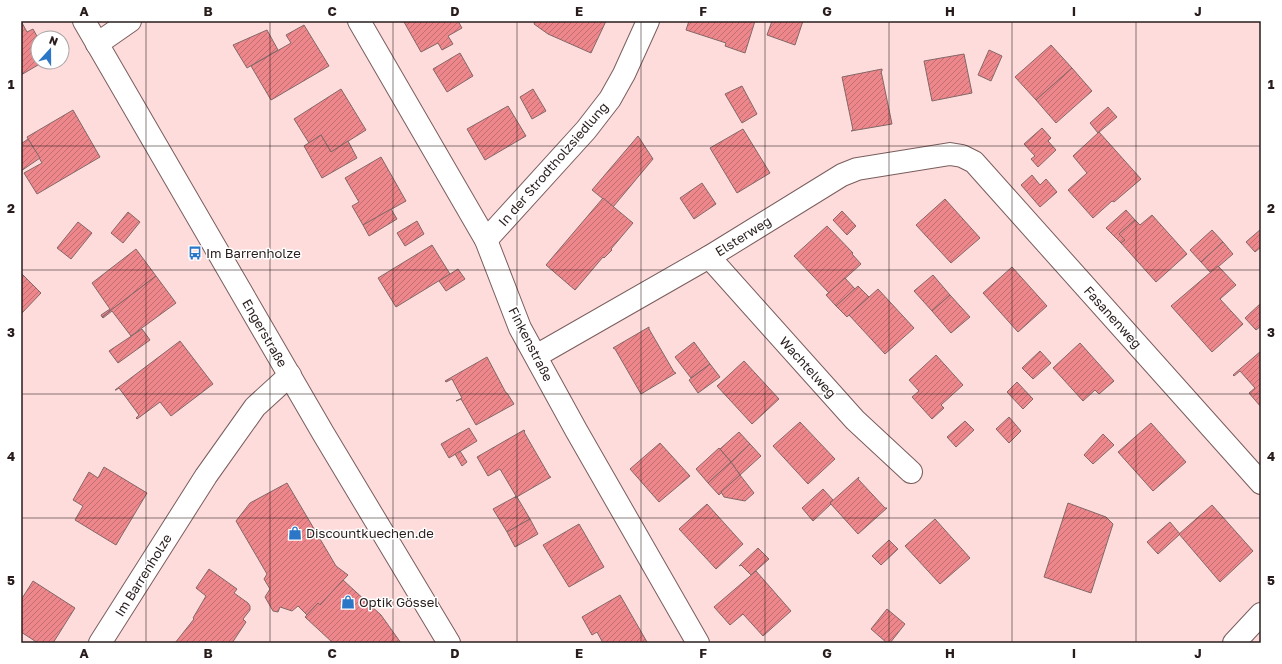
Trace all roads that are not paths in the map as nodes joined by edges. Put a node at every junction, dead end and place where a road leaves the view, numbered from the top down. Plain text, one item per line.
1 (84, 21) edge
2 (130, 21) edge
3 (359, 21) edge
4 (648, 21) edge
5 (97, 44) junction
6 (962, 156) joint
7 (486, 240) junction
8 (709, 257) junction
9 (536, 356) junction
10 (290, 375) junction
11 (912, 472) dead end
12 (1261, 483) edge
13 (1261, 614) edge
14 (100, 643) edge
15 (449, 643) edge
16 (698, 643) edge
17 (1234, 643) edge

1 - 5 street, Engerstraße
2 - 5 street
3 - 7 street, Finkenstraße
4 - 7 street, In der Strodtholzsiedlung
5 - 10 street, Engerstraße
6 - 8 street, Elsterweg
6 - 12 street, Fasanenweg
7 - 9 street, Finkenstraße
8 - 9 street, Elsterweg
8 - 11 street, Wachtelweg
9 - 16 street, Finkenstraße
10 - 14 street, Im Barrenholze
10 - 15 street, Engerstraße
13 - 17 street

